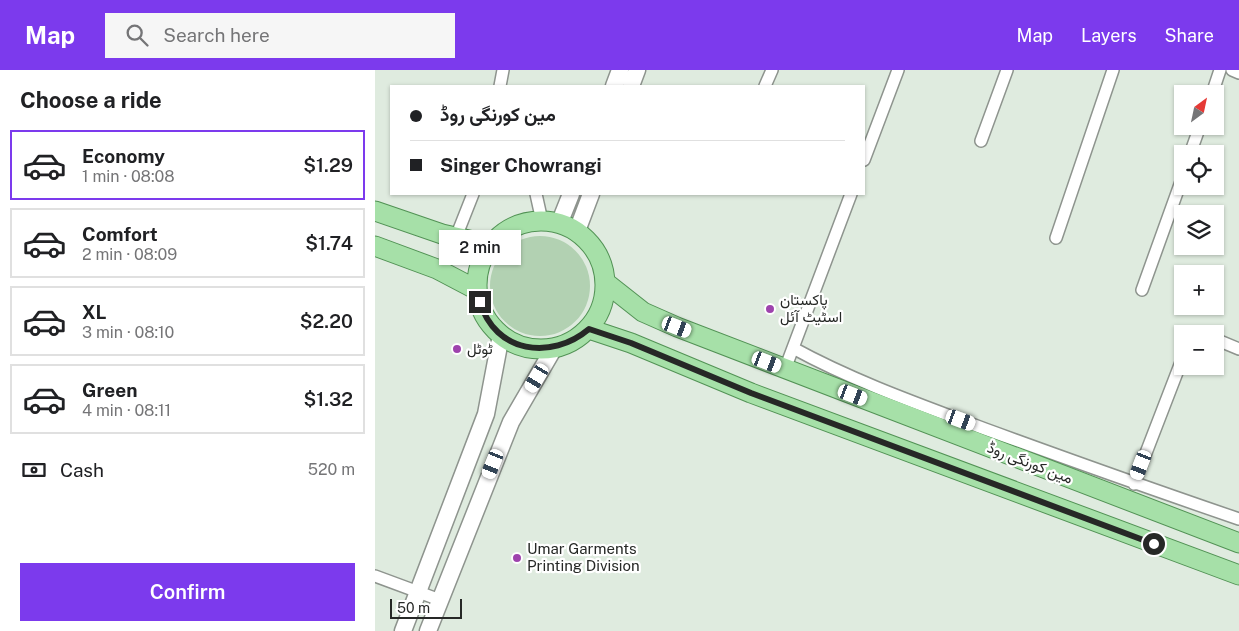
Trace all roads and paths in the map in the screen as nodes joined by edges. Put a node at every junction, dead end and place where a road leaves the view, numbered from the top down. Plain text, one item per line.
1 (503, 70) edge
2 (637, 70) edge
3 (772, 70) edge
4 (898, 70) edge
5 (1007, 70) edge
6 (1113, 70) edge
7 (1220, 70) edge
8 (1232, 70) edge
9 (1239, 73) edge
10 (500, 85) edge
11 (631, 85) edge
12 (765, 85) edge
13 (1215, 85) edge
14 (981, 141) dead end
15 (865, 157) edge
16 (473, 195) edge
17 (536, 195) edge
18 (570, 195) edge
19 (591, 195) edge
20 (851, 195) edge
21 (1176, 195) edge
22 (375, 211) edge
23 (550, 222) junction
24 (577, 231) junction
25 (456, 237) junction
26 (1056, 238) dead end
27 (491, 245) junction
28 (375, 246) edge
29 (605, 282) junction
30 (477, 290) junction
31 (1142, 290) dead end
32 (589, 329) junction
33 (501, 335) junction
34 (1224, 343) edge
35 (554, 348) junction
36 (793, 348) junction
37 (1239, 349) edge
38 (785, 368) junction
39 (1176, 375) edge
40 (1134, 484) junction
41 (1239, 519) edge
42 (1239, 543) edge
43 (1239, 575) edge
44 (375, 576) edge
45 (417, 592) junction
46 (440, 600) junction
47 (403, 631) edge
48 (428, 631) edge

1 - 10 street
2 - 11 main road
3 - 12 street
4 - 15 street
5 - 14 street
6 - 26 street
7 - 13 street
8 - 9 street
16 - 25 street
17 - 23 street
18 - 23 main road
19 - 24 main road
20 - 36 street
21 - 31 street
22 - 25 main road
23 - 24 main road
23 - 27 main road
24 - 29 main road
25 - 27 main road
27 - 30 main road
28 - 30 main road
29 - 32 main road
29 - 38 main road, مین کورنگی روڈ
30 - 33 main road
32 - 35 main road
32 - 43 main road
33 - 35 main road
33 - 45 main road
34 - 37 street
35 - 46 main road
36 - 38 street
36 - 40 street
38 - 42 main road, مین کورنگی روڈ
39 - 40 street
40 - 41 street
44 - 45 street
45 - 46 street
45 - 47 main road
46 - 48 main road

